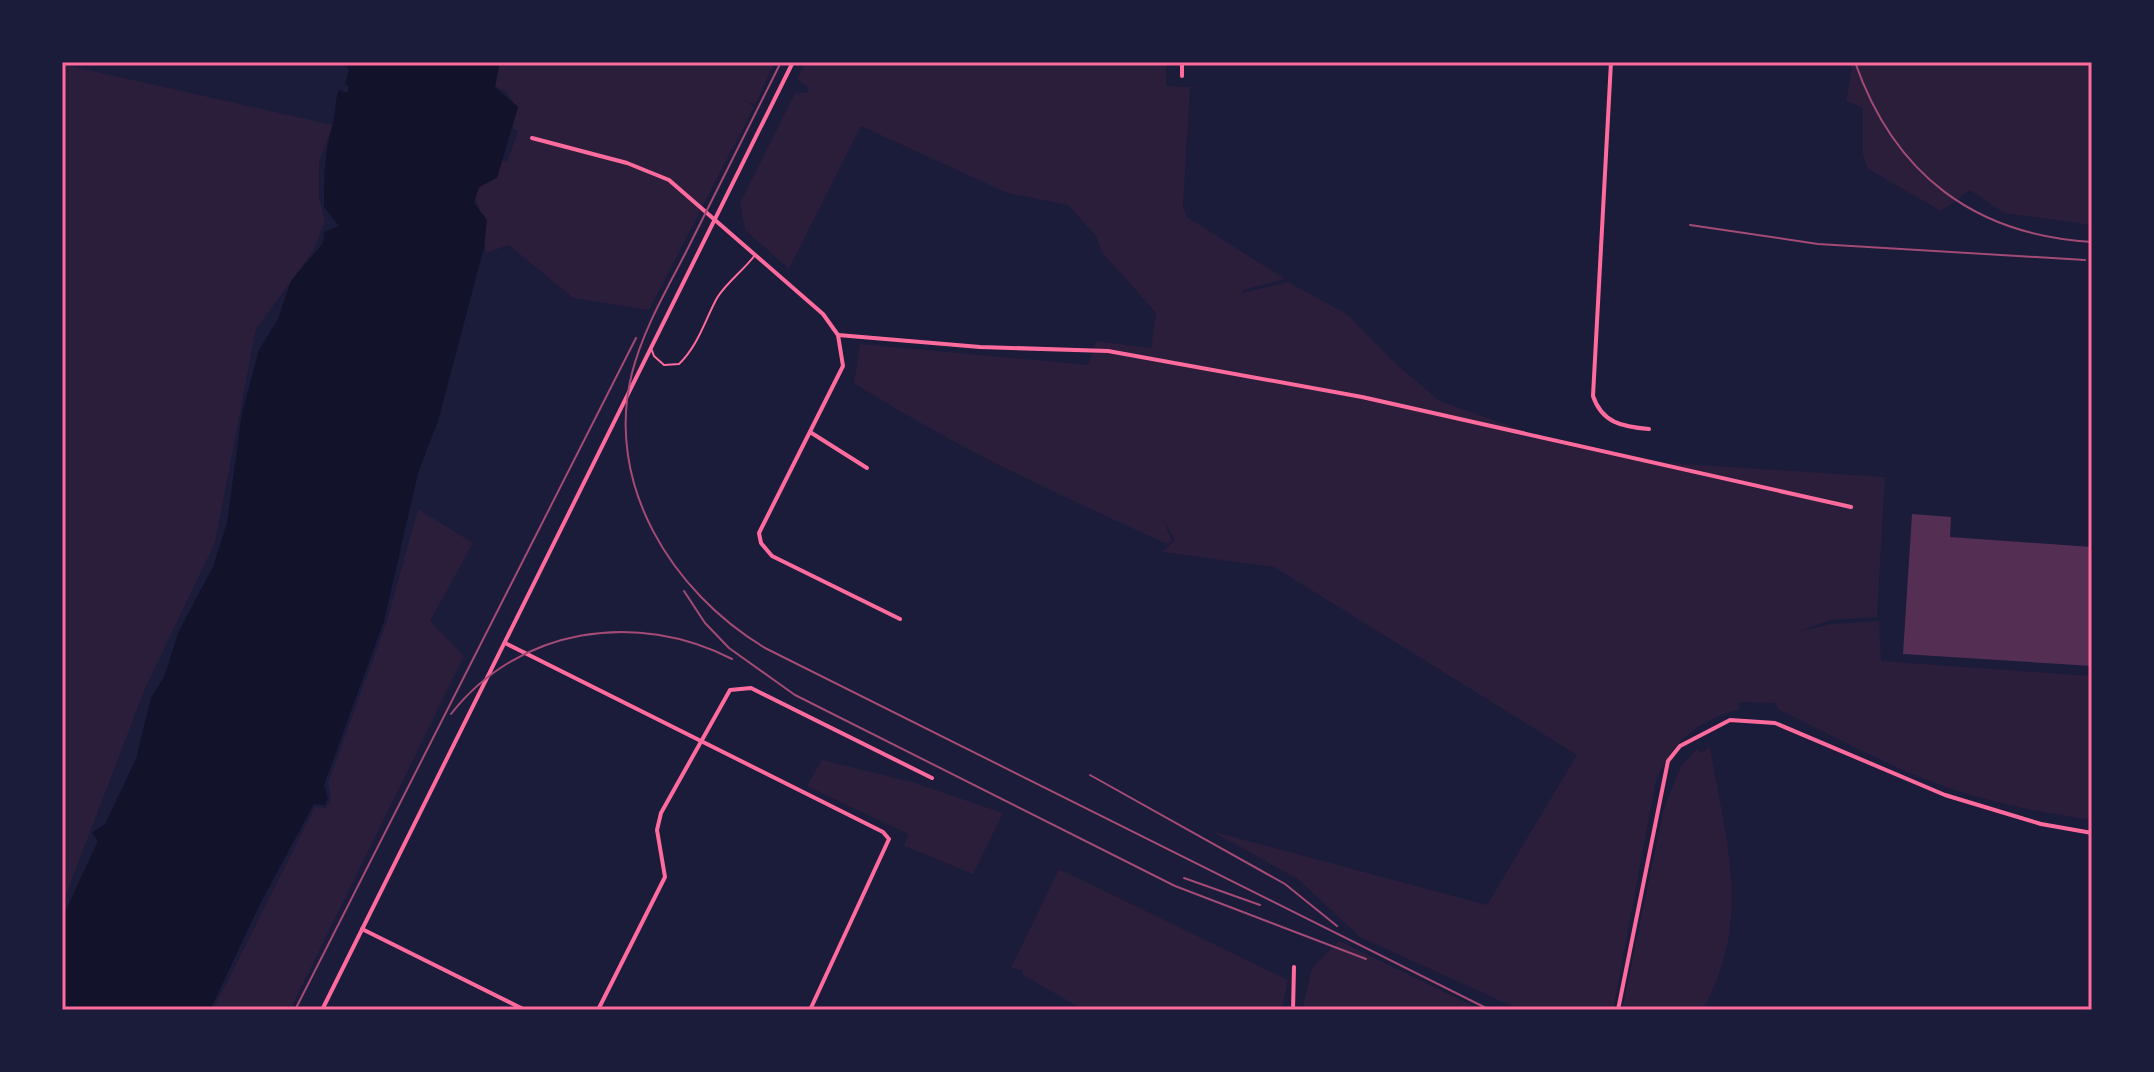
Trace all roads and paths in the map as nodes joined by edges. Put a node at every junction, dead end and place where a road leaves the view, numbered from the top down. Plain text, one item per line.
1 (793, 62) edge
2 (1182, 62) edge
3 (1611, 62) edge
4 (1182, 76) dead end
5 (532, 138) dead end
6 (715, 218) junction
7 (756, 254) junction
8 (838, 335) junction
9 (651, 347) junction
10 (1649, 429) dead end
11 (810, 432) junction
12 (867, 468) dead end
13 (1851, 507) dead end
14 (900, 619) dead end
15 (505, 643) junction
16 (700, 740) junction
17 (932, 778) dead end
18 (2092, 833) edge
19 (362, 929) junction
20 (1294, 967) dead end
21 (322, 1010) edge
22 (525, 1010) edge
23 (598, 1010) edge
24 (810, 1010) edge
25 (1293, 1010) edge
26 (1618, 1010) edge

1 - 6 street
2 - 4 street
3 - 10 street
5 - 6 street
6 - 7 street
6 - 9 street
7 - 8 street
7 - 9 lane
8 - 11 street
8 - 13 street
9 - 15 street
11 - 12 street
11 - 14 street
15 - 16 street
15 - 19 street
16 - 17 street
16 - 23 street
16 - 24 street
18 - 26 street
19 - 21 street
19 - 22 street
20 - 25 street

